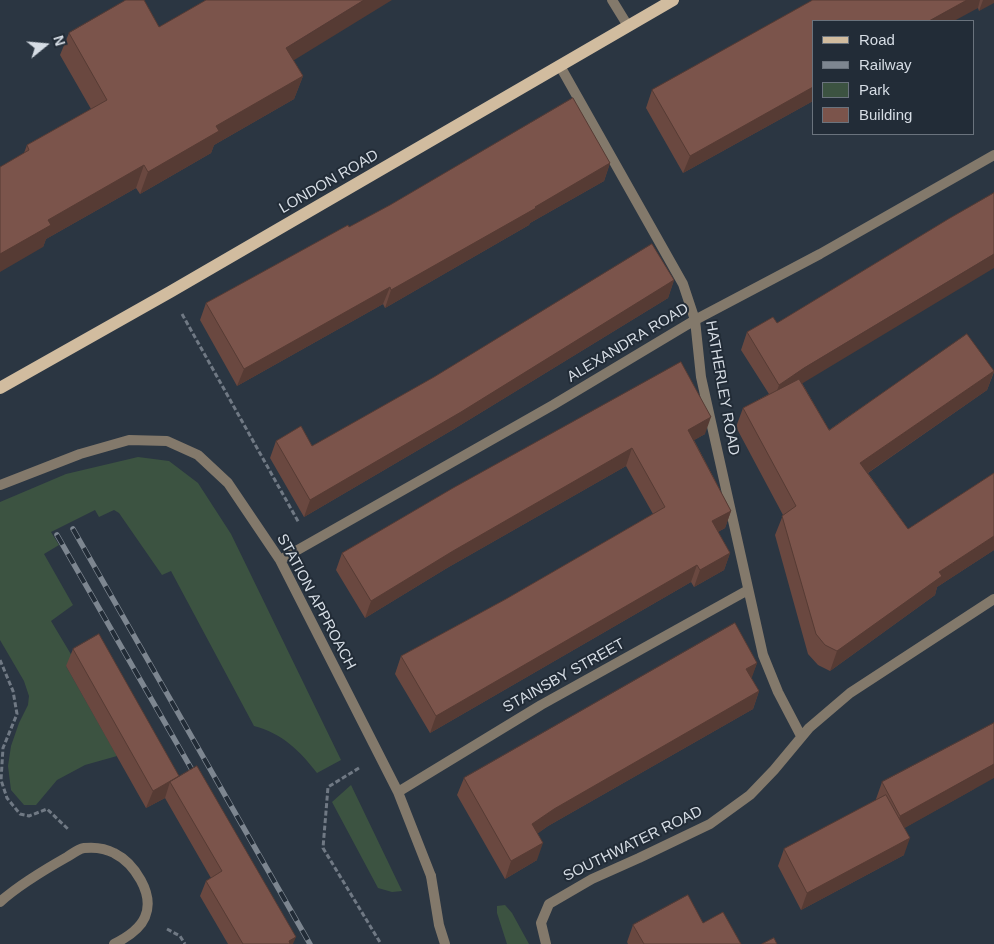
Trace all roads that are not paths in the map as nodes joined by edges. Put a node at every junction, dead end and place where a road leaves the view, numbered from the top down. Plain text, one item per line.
1 (612, 0) edge
2 (673, 0) edge
3 (628, 26) junction
4 (560, 66) junction
5 (994, 155) edge
6 (695, 320) junction
7 (0, 388) edge
8 (0, 484) edge
9 (280, 560) junction
10 (748, 590) junction
11 (994, 599) edge
12 (801, 736) junction
13 (398, 792) junction
14 (0, 902) edge
15 (114, 944) edge
16 (445, 944) edge
17 (546, 944) edge

1 - 3 street
2 - 3 main road, LONDON ROAD
3 - 4 main road, LONDON ROAD
4 - 6 street, HATHERLEY ROAD
4 - 7 main road, LONDON ROAD
5 - 6 street, ALEXANDRA ROAD
6 - 9 street, ALEXANDRA ROAD
6 - 10 street, HATHERLEY ROAD
8 - 9 street, STATION APPROACH
9 - 13 street, STATION APPROACH
10 - 12 street, HATHERLEY ROAD
10 - 13 street, STAINSBY STREET
11 - 12 street, SOUTHWATER ROAD
12 - 17 street, SOUTHWATER ROAD
13 - 16 street, STATION APPROACH
14 - 15 street

